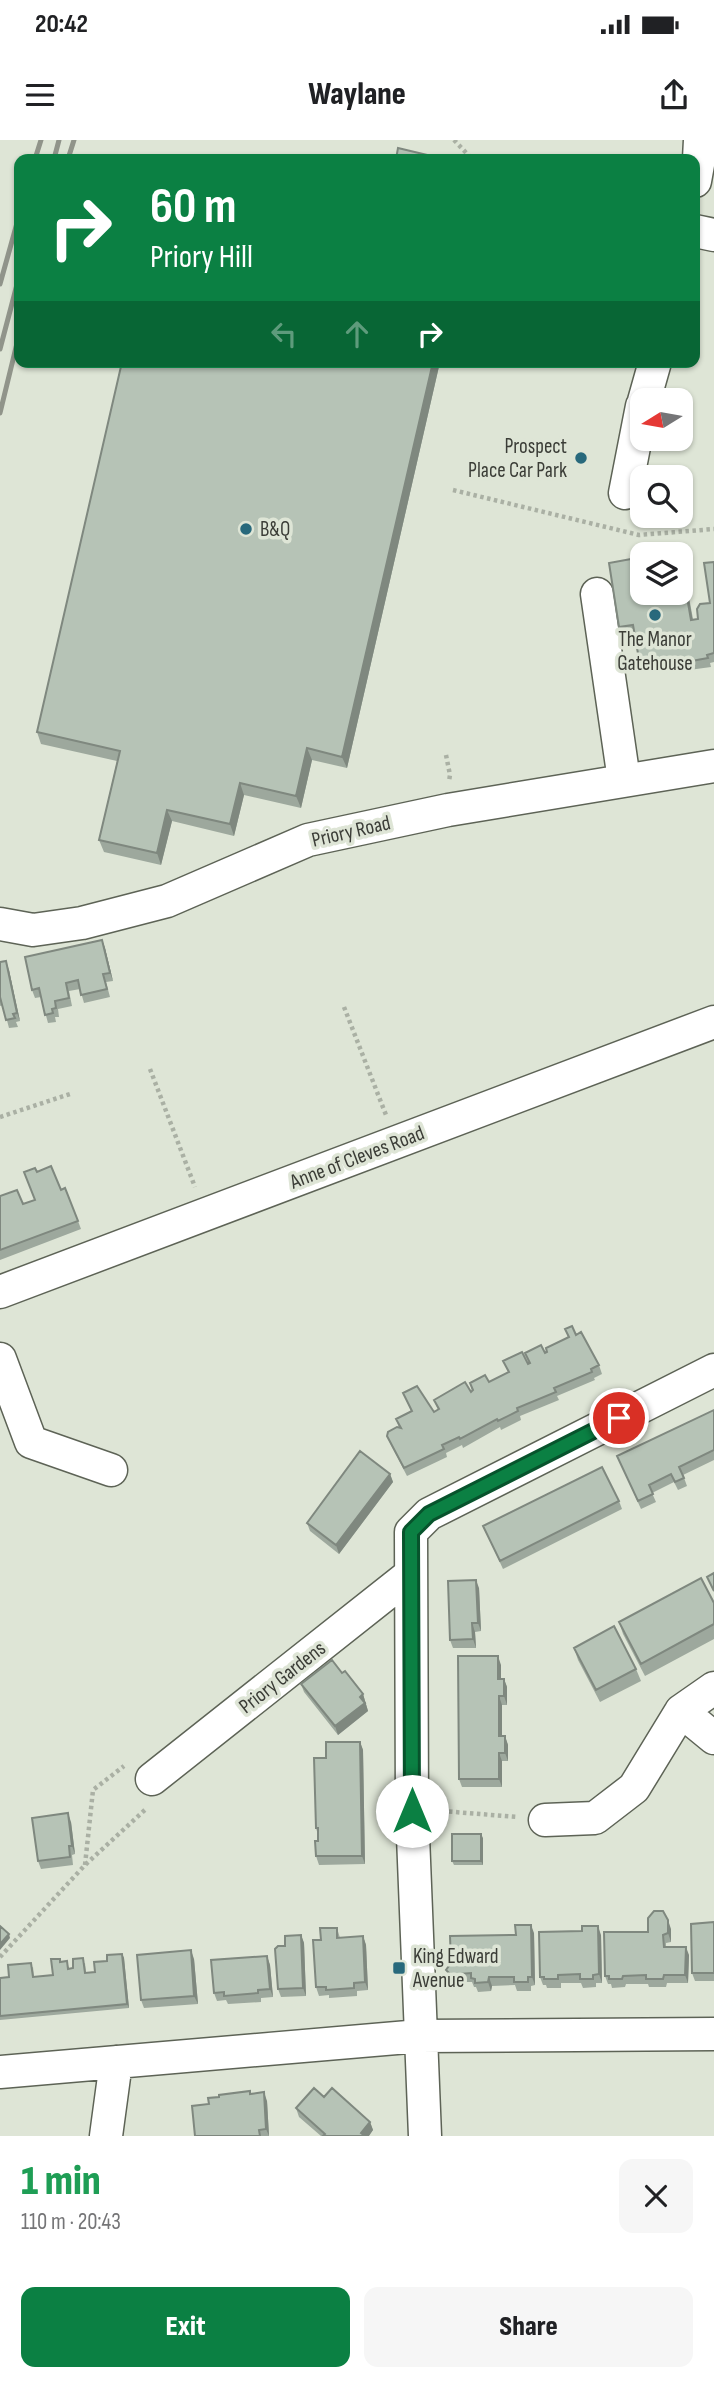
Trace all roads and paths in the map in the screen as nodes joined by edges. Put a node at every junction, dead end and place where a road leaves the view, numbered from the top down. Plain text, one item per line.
1 (454, 140) edge
2 (467, 154) edge
3 (653, 368) edge
4 (648, 388) edge
5 (633, 452) edge
6 (453, 490) dead end
7 (625, 493) dead end
8 (714, 529) edge
9 (597, 594) dead end
10 (446, 755) dead end
11 (714, 766) edge
12 (450, 775) dead end
13 (624, 780) junction
14 (0, 924) edge
15 (344, 1007) dead end
16 (714, 1022) edge
17 (150, 1069) dead end
18 (73, 1093) dead end
19 (0, 1117) edge
20 (397, 1142) junction
21 (206, 1214) junction
22 (0, 1292) edge
23 (0, 1359) edge
24 (714, 1370) edge
25 (111, 1470) dead end
26 (411, 1574) junction
27 (714, 1688) edge
28 (681, 1711) junction
29 (714, 1738) edge
30 (152, 1779) junction
31 (412, 1811) junction
32 (545, 1820) joint
33 (85, 1865) junction
34 (0, 1957) edge
35 (714, 2034) edge
36 (419, 2036) junction
37 (116, 2062) junction
38 (0, 2072) edge
39 (106, 2136) edge
40 (425, 2136) edge

1 - 2 path
3 - 4 street
5 - 7 street
6 - 8 path
9 - 13 street
10 - 12 path
11 - 13 street, Priory Road
13 - 14 street, Priory Road
15 - 20 path
16 - 20 street, Anne of Cleves Road
17 - 21 path
18 - 19 path
20 - 21 street, Anne of Cleves Road
21 - 22 street, Anne of Cleves Road
23 - 25 street
24 - 26 street
26 - 30 street, Priory Gardens
26 - 31 street
27 - 28 street
28 - 29 street
28 - 32 street
30 - 33 path
30 - 33 path
31 - 32 path
31 - 36 street
33 - 34 path
35 - 36 street
36 - 37 street
36 - 40 street
37 - 38 street
37 - 39 street

